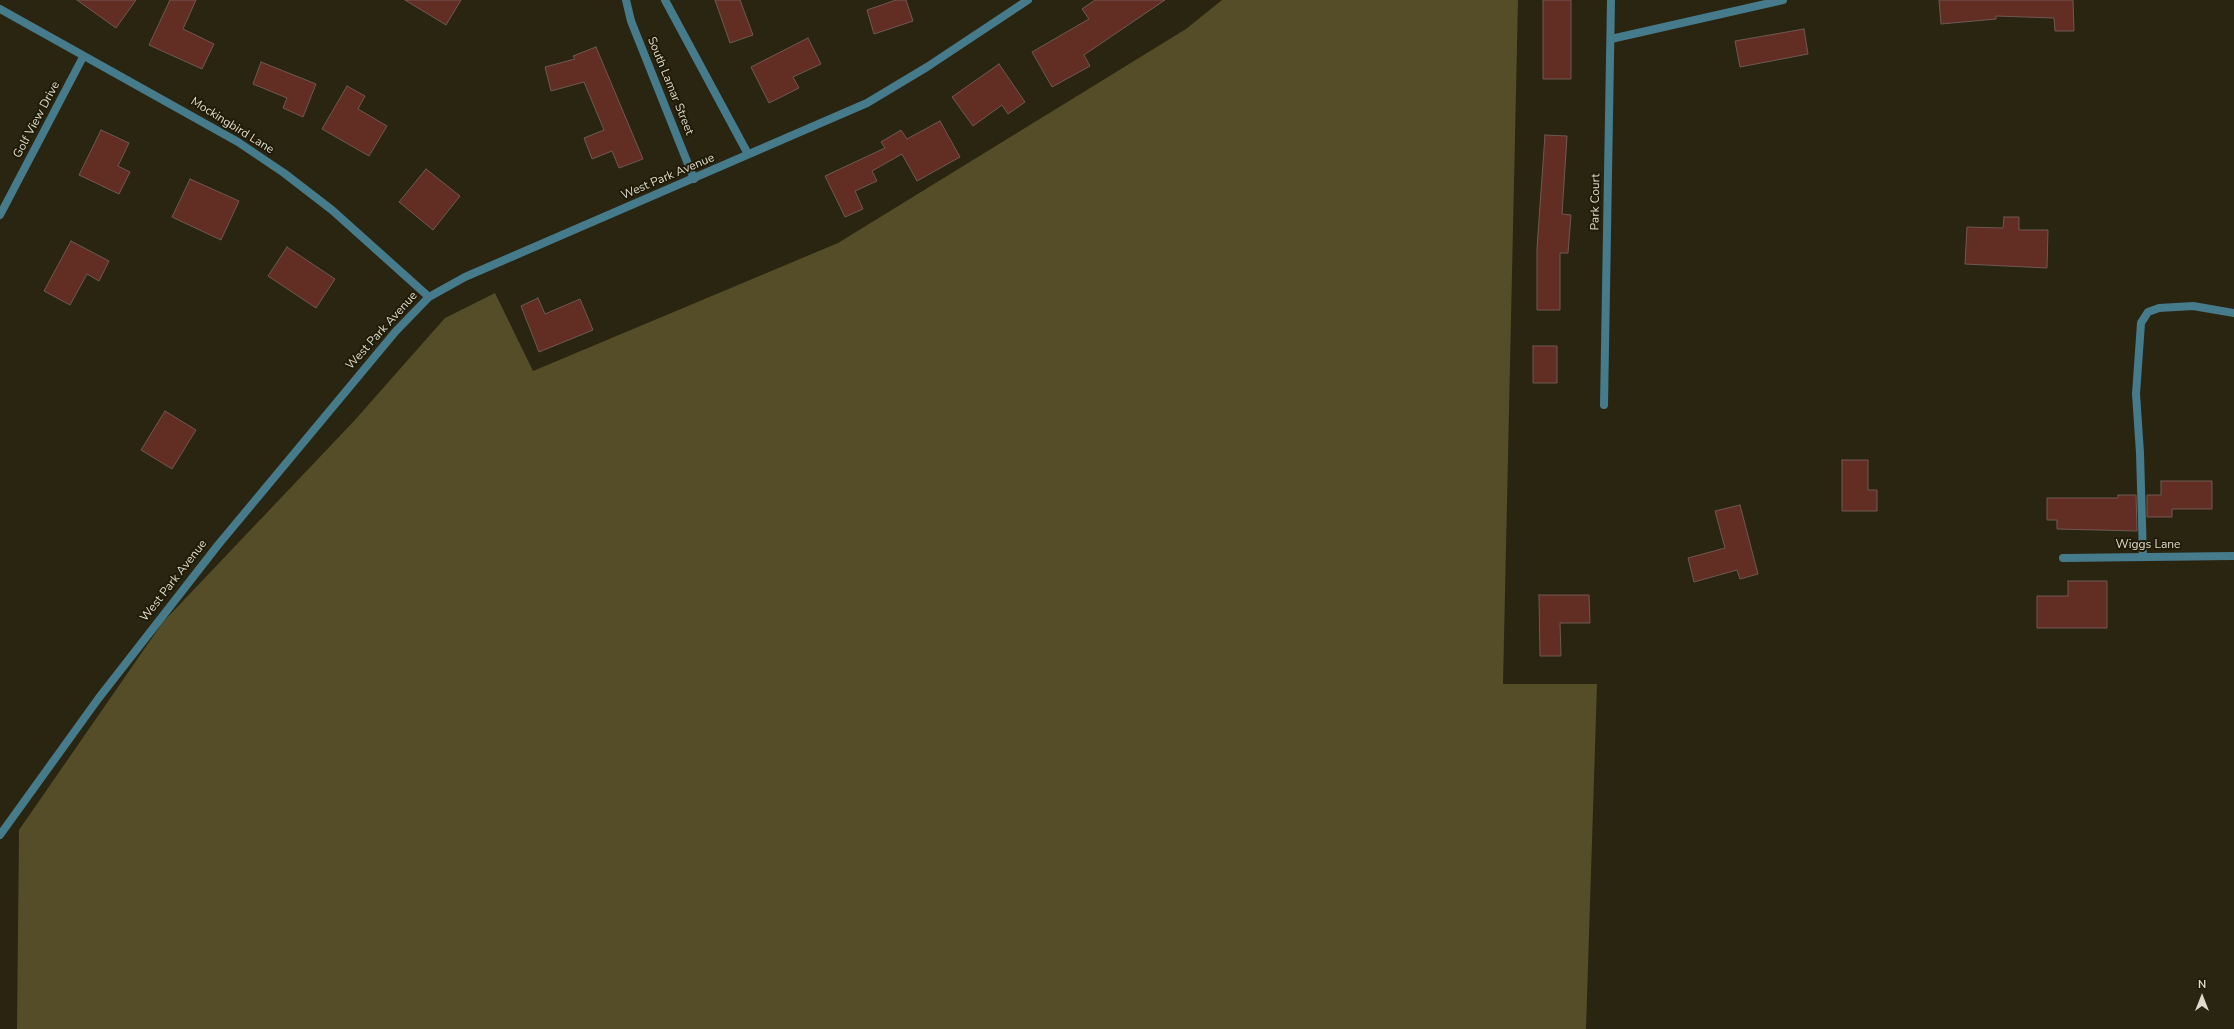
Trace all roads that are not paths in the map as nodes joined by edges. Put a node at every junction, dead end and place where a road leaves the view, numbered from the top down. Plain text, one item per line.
1 (626, 0) edge
2 (665, 0) edge
3 (1028, 0) edge
4 (1611, 0) edge
5 (1783, 0) edge
6 (0, 10) edge
7 (1611, 39) junction
8 (83, 57) junction
9 (748, 154) junction
10 (694, 179) junction
11 (0, 215) edge
12 (429, 297) junction
13 (2234, 313) edge
14 (1604, 405) dead end
15 (2234, 556) edge
16 (2144, 557) junction
17 (2063, 558) dead end
18 (0, 835) edge

1 - 10 street, South Lamar Street
2 - 9 street
3 - 9 street, West Park Avenue
4 - 7 street, Park Court
5 - 7 street
6 - 8 street, Mockingbird Lane
7 - 14 street, Park Court
8 - 11 street, Golf View Drive
8 - 12 street, Mockingbird Lane
9 - 10 street, West Park Avenue
10 - 12 street, West Park Avenue
12 - 18 street, West Park Avenue
13 - 16 street
15 - 16 street, Wiggs Lane
16 - 17 street, Wiggs Lane

